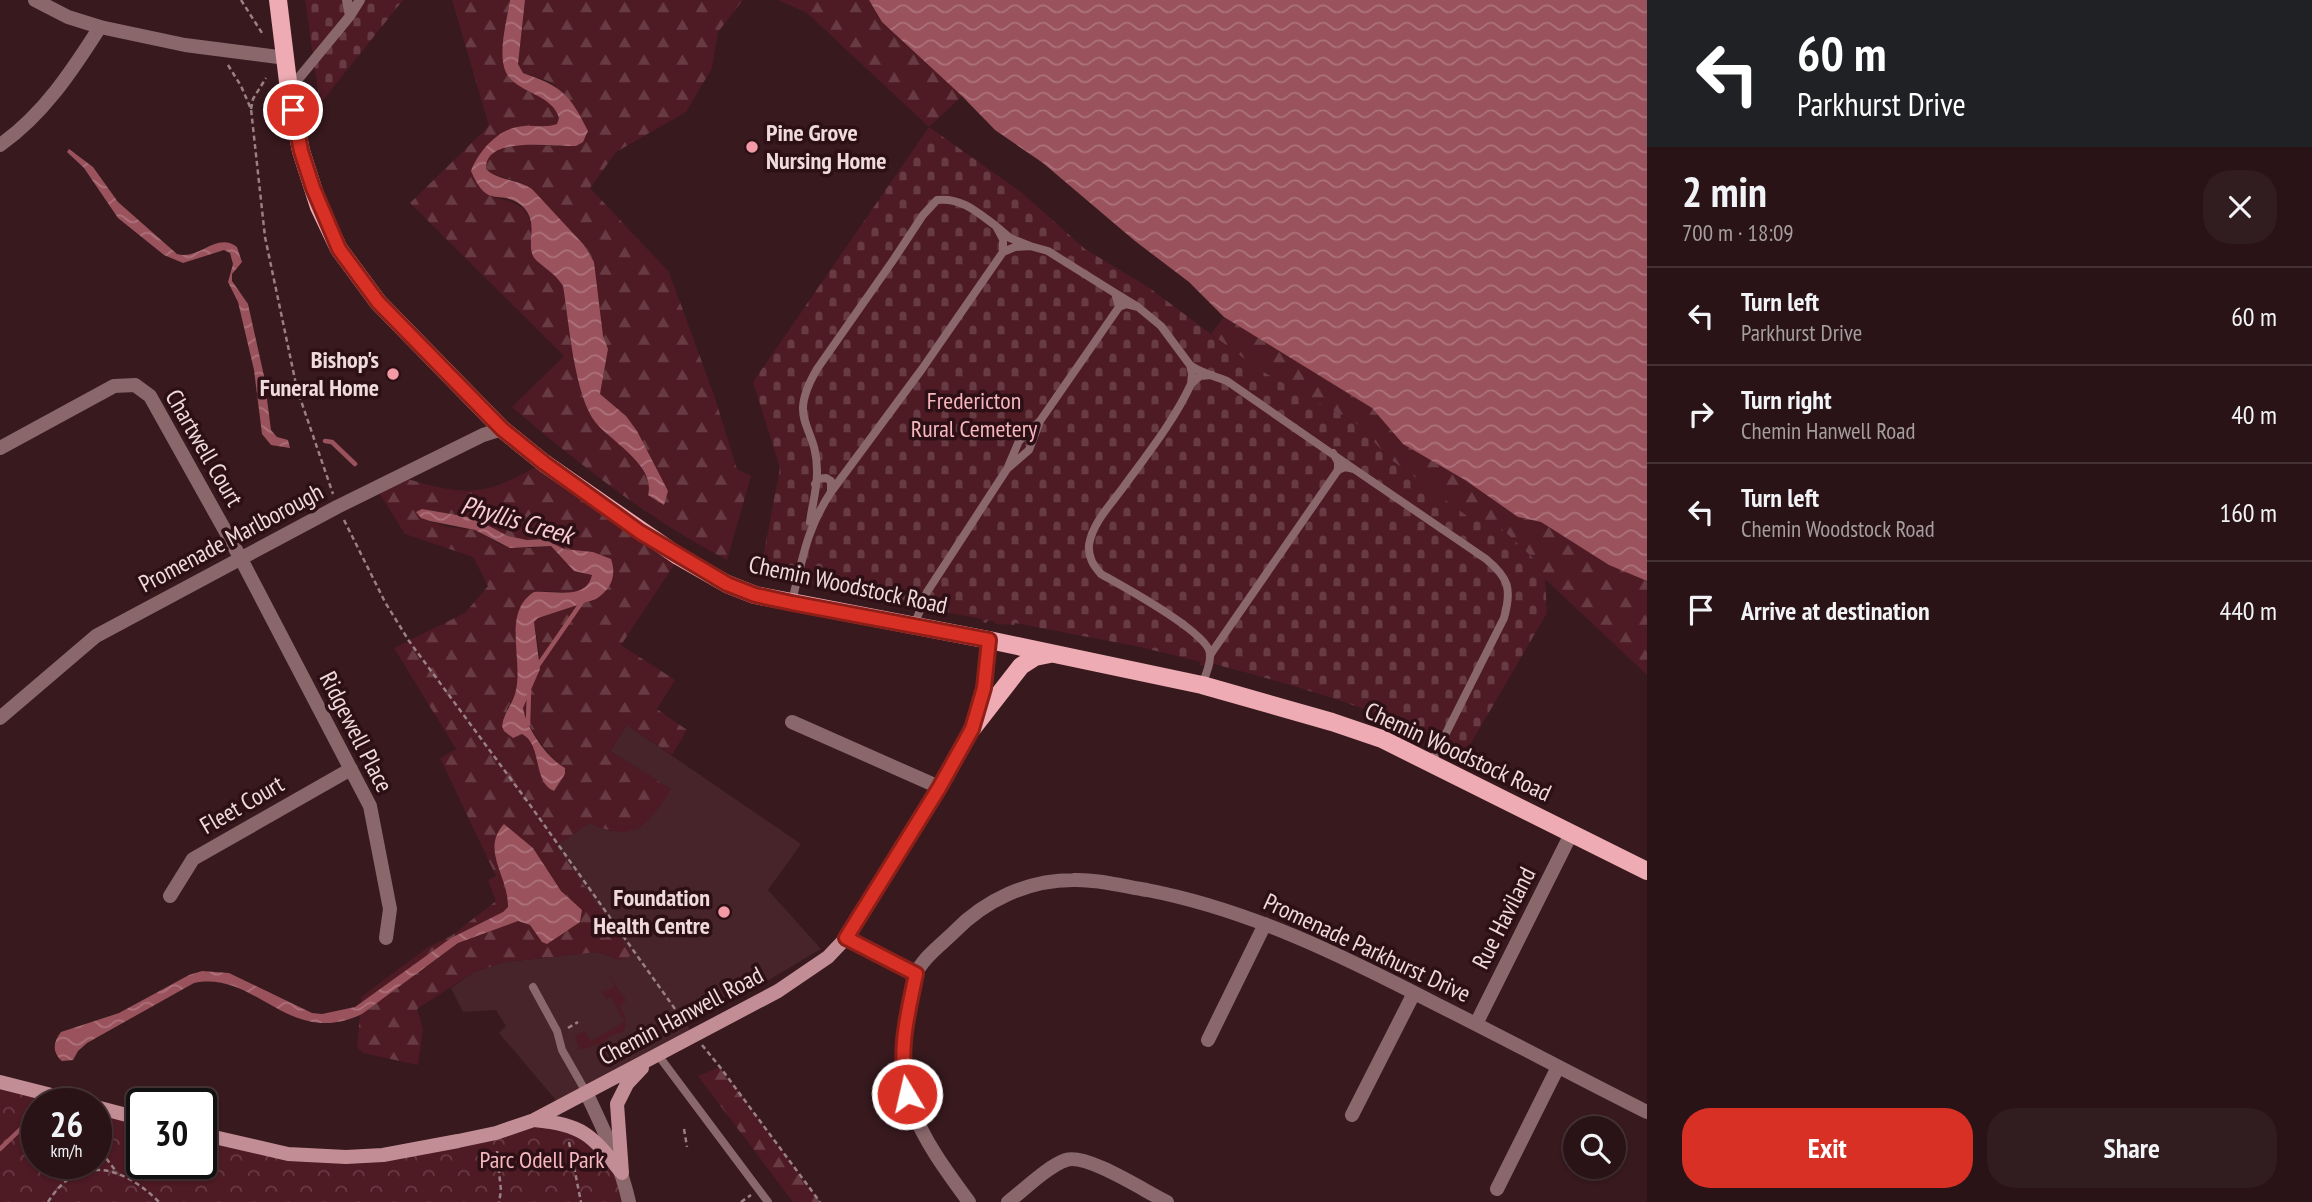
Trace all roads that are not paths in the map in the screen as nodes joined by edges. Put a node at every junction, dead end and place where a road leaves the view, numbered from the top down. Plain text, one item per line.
1 (35, 0) edge
2 (278, 0) edge
3 (347, 0) edge
4 (360, 0) edge
5 (350, 16) junction
6 (100, 27) junction
7 (286, 58) junction
8 (289, 90) junction
9 (0, 145) edge
10 (996, 226) junction
11 (1030, 246) junction
12 (1003, 252) junction
13 (1115, 293) junction
14 (1119, 307) junction
15 (1138, 307) junction
16 (1190, 365) junction
17 (1212, 375) junction
18 (1191, 384) junction
19 (1040, 421) junction
20 (502, 429) junction
21 (0, 448) edge
22 (1333, 453) junction
23 (1007, 469) junction
24 (1354, 469) junction
25 (1338, 470) junction
26 (815, 484) junction
27 (831, 492) junction
28 (808, 533) junction
29 (241, 559) junction
30 (792, 603) junction
31 (914, 626) junction
32 (989, 640) junction
33 (1205, 642) junction
34 (1218, 644) junction
35 (1053, 654) junction
36 (1210, 655) junction
37 (1202, 685) junction
38 (0, 718) edge
39 (792, 722) dead end
40 (972, 729) junction
41 (1431, 763) junction
42 (351, 769) junction
43 (939, 788) junction
44 (1572, 832) junction
45 (1647, 871) edge
46 (170, 896) dead end
47 (1265, 924) junction
48 (386, 938) dead end
49 (846, 938) junction
50 (916, 974) junction
51 (533, 987) dead end
52 (1415, 993) junction
53 (1476, 1024) junction
54 (1208, 1040) dead end
55 (655, 1056) junction
56 (1558, 1067) junction
57 (0, 1082) edge
58 (24, 1088) edge
59 (586, 1092) junction
60 (1647, 1112) edge
61 (1352, 1115) dead end
62 (534, 1120) junction
63 (217, 1138) edge
64 (622, 1173) junction
65 (1497, 1189) dead end
66 (629, 1202) edge
67 (768, 1202) edge
68 (969, 1202) edge
69 (1008, 1202) edge
70 (1167, 1202) edge

1 - 6 street
2 - 7 main road, Chemin Woodstock Road
3 - 5 street
4 - 5 street
5 - 8 street
6 - 7 street
6 - 9 street
7 - 8 main road, Chemin Woodstock Road
8 - 20 main road, Chemin Woodstock Road
10 - 11 lane
10 - 12 lane
10 - 26 lane
11 - 12 lane
11 - 13 lane
12 - 27 lane
13 - 14 lane
13 - 15 lane
14 - 15 lane
14 - 19 lane
15 - 16 lane
16 - 17 lane
16 - 18 lane
17 - 18 lane
17 - 22 lane
18 - 33 lane
19 - 23 lane
19 - 23 lane
20 - 29 street, Promenade Marlborough
20 - 30 main road, Chemin Woodstock Road
21 - 29 street, Chartwell Court
22 - 24 lane
22 - 25 lane
23 - 31 lane
24 - 25 lane
24 - 41 lane
25 - 34 lane
26 - 27 lane
26 - 28 lane
27 - 28 lane
28 - 30 lane
29 - 38 street, Promenade Marlborough
29 - 42 street, Ridgewell Place
30 - 31 main road, Chemin Woodstock Road
31 - 32 main road, Chemin Woodstock Road
32 - 35 main road, Chemin Woodstock Road
32 - 40 main road, Chemin Hanwell Road
33 - 34 lane
33 - 36 lane
34 - 36 lane
35 - 37 main road, Chemin Woodstock Road
35 - 40 main road
36 - 37 lane
37 - 41 main road, Chemin Woodstock Road
39 - 43 street
40 - 43 main road, Chemin Hanwell Road
41 - 44 main road, Chemin Woodstock Road
42 - 46 street, Fleet Court
42 - 48 street, Ridgewell Place
43 - 49 main road, Chemin Hanwell Road
44 - 45 main road, Chemin Woodstock Road
44 - 53 street, Rue Haviland
47 - 50 street, Promenade Parkhurst Drive
47 - 52 street, Promenade Parkhurst Drive
47 - 54 street
49 - 50 street
49 - 55 main road, Chemin Hanwell Road
50 - 68 street
51 - 59 lane
52 - 53 street, Promenade Parkhurst Drive
52 - 61 street
53 - 56 street, Promenade Parkhurst Drive
55 - 59 main road, Chemin Hanwell Road
55 - 64 main road
55 - 67 lane
56 - 60 street, Promenade Parkhurst Drive
56 - 65 street
57 - 58 main road
59 - 62 main road, Chemin Hanwell Road
59 - 64 street
62 - 63 main road, Chemin Hanwell Road
62 - 64 main road
64 - 66 street
69 - 70 street

